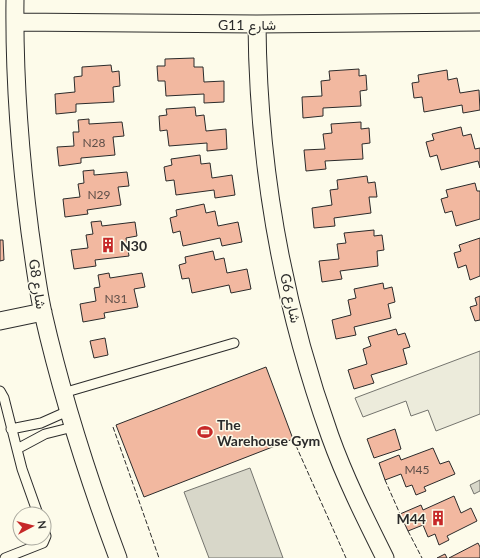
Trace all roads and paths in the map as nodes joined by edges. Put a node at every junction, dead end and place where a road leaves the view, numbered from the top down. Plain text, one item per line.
1 (15, 0) edge
2 (15, 22) junction
3 (480, 22) edge
4 (257, 24) junction
5 (43, 312) junction
6 (0, 321) edge
7 (234, 343) dead end
8 (0, 391) edge
9 (63, 393) junction
10 (71, 419) junction
11 (11, 429) junction
12 (17, 449) junction
13 (35, 506) edge
14 (35, 546) edge
15 (5, 558) edge
16 (118, 558) edge
17 (385, 558) edge

1 - 2 street, G8 شارع
2 - 4 street, G11 شارع
2 - 5 street, G8 شارع
3 - 4 street, G11 شارع
4 - 17 street, G6 شارع
5 - 6 street
5 - 9 street, G8 شارع
7 - 9 lane
8 - 11 lane
9 - 10 street, G8 شارع
10 - 11 lane
10 - 12 lane
10 - 16 street, G8 شارع
11 - 12 lane
12 - 13 lane
14 - 15 lane

